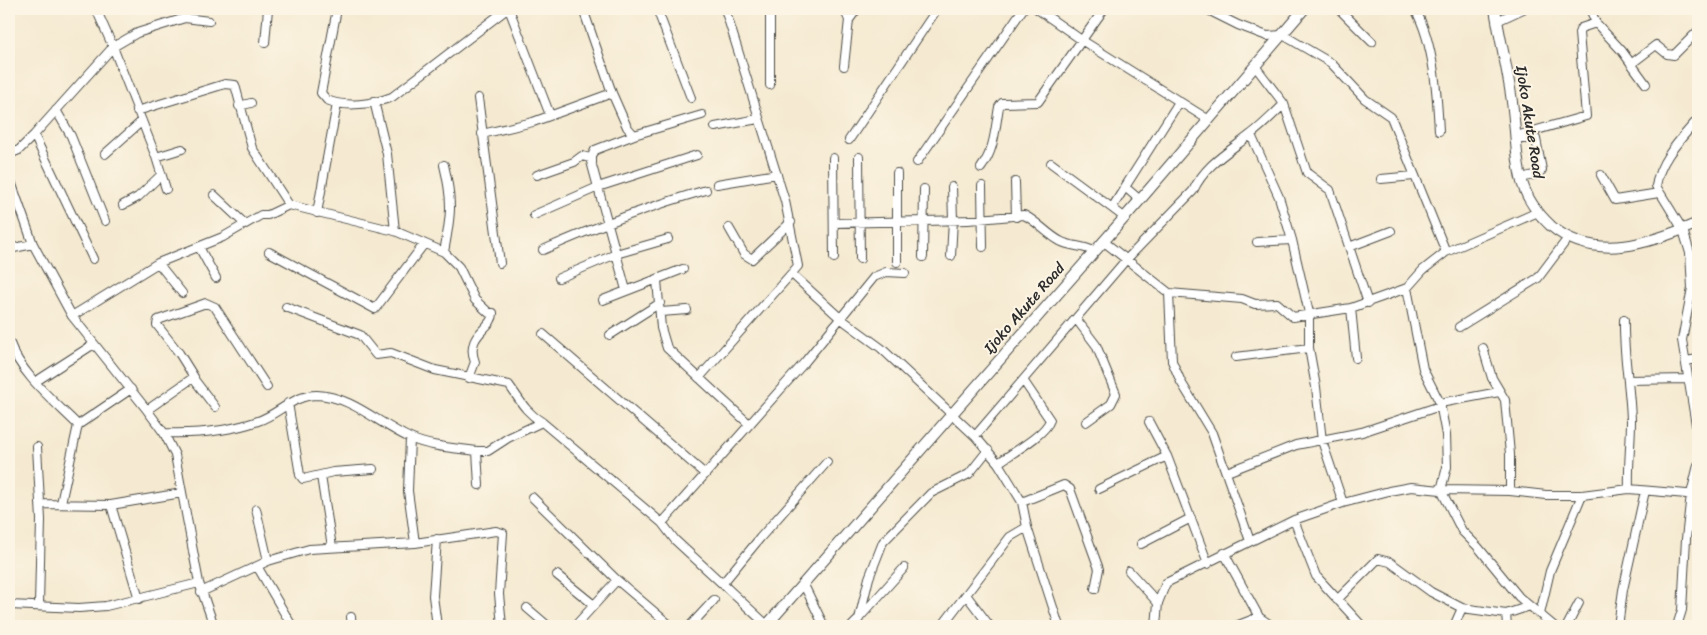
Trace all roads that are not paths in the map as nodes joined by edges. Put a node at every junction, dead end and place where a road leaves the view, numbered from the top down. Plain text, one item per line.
1 (96, 9) edge
2 (184, 9) edge
3 (268, 9) edge
4 (338, 9) edge
5 (508, 9) edge
6 (582, 9) edge
7 (658, 9) edge
8 (725, 9) edge
9 (770, 9) edge
10 (844, 9) edge
11 (857, 9) edge
12 (937, 9) edge
13 (1023, 9) edge
14 (1038, 9) edge
15 (1104, 9) edge
16 (1304, 9) edge
17 (1339, 9) edge
18 (1415, 9) edge
19 (1495, 9) edge
20 (1523, 9) edge
21 (1590, 9) edge
22 (1212, 10) edge
23 (185, 18) junction
24 (849, 20) junction
25 (209, 21) dead end
26 (1497, 21) junction
27 (1596, 23) junction
28 (1698, 31) edge
29 (1283, 34) junction
30 (1083, 41) junction
31 (1372, 42) dead end
32 (265, 43) dead end
33 (113, 47) junction
34 (1631, 64) junction
35 (844, 66) dead end
36 (1255, 66) junction
37 (1646, 84) dead end
38 (770, 85) dead end
39 (612, 93) junction
40 (478, 98) dead end
41 (691, 98) dead end
42 (374, 101) junction
43 (1179, 102) junction
44 (251, 103) dead end
45 (337, 104) junction
46 (1284, 104) junction
47 (239, 106) junction
48 (56, 110) junction
49 (137, 111) junction
50 (550, 115) junction
51 (702, 115) dead end
52 (758, 119) junction
53 (1698, 119) edge
54 (1209, 120) junction
55 (142, 121) junction
56 (715, 126) dead end
57 (1439, 131) dead end
58 (482, 134) junction
59 (34, 135) junction
60 (634, 135) junction
61 (1251, 135) junction
62 (1516, 138) junction
63 (849, 140) dead end
64 (182, 149) dead end
65 (9, 154) edge
66 (105, 154) dead end
67 (697, 155) dead end
68 (859, 156) dead end
69 (156, 157) junction
70 (833, 158) dead end
71 (916, 162) dead end
72 (1051, 163) dead end
73 (444, 165) dead end
74 (592, 167) junction
75 (981, 168) dead end
76 (897, 173) dead end
77 (777, 174) junction
78 (161, 175) junction
79 (538, 175) dead end
80 (1601, 175) dead end
81 (9, 176) edge
82 (1414, 176) junction
83 (1521, 178) junction
84 (1381, 179) dead end
85 (1015, 182) dead end
86 (717, 184) dead end
87 (952, 186) dead end
88 (982, 186) dead end
89 (598, 187) junction
90 (1125, 187) junction
91 (166, 189) dead end
92 (924, 189) dead end
93 (706, 190) dead end
94 (1658, 193) junction
95 (214, 195) dead end
96 (1140, 200) junction
97 (123, 205) dead end
98 (289, 205) junction
99 (1112, 208) junction
100 (1538, 212) junction
101 (317, 213) junction
102 (534, 215) dead end
103 (1016, 217) junction
104 (1124, 218) junction
105 (982, 219) junction
106 (897, 220) junction
107 (925, 220) junction
108 (953, 220) junction
109 (106, 221) dead end
110 (607, 222) junction
111 (791, 222) junction
112 (834, 223) junction
113 (860, 223) junction
114 (1698, 223) edge
115 (245, 224) junction
116 (729, 228) dead end
117 (1683, 230) junction
118 (395, 231) junction
119 (1391, 231) dead end
120 (1568, 238) junction
121 (668, 239) dead end
122 (1292, 240) junction
123 (1102, 241) junction
124 (1258, 242) dead end
125 (33, 244) junction
126 (424, 244) junction
127 (199, 247) junction
128 (983, 247) dead end
129 (1349, 247) junction
130 (9, 249) edge
131 (543, 250) dead end
132 (1093, 251) junction
133 (269, 252) dead end
134 (444, 252) junction
135 (1446, 252) junction
136 (1694, 253) edge
137 (616, 254) junction
138 (951, 256) dead end
139 (834, 258) dead end
140 (923, 258) dead end
141 (93, 259) dead end
142 (860, 259) dead end
143 (1125, 261) junction
144 (897, 262) dead end
145 (158, 263) junction
146 (500, 263) dead end
147 (683, 269) dead end
148 (905, 273) dead end
149 (792, 274) junction
150 (216, 278) dead end
151 (559, 278) dead end
152 (656, 280) junction
153 (1407, 288) junction
154 (626, 290) junction
155 (182, 293) dead end
156 (1169, 294) junction
157 (603, 300) dead end
158 (1368, 302) junction
159 (660, 303) junction
160 (286, 307) dead end
161 (1351, 308) junction
162 (687, 310) dead end
163 (661, 312) junction
164 (1309, 313) junction
165 (72, 316) junction
166 (840, 318) junction
167 (1077, 320) junction
168 (1624, 320) dead end
169 (1459, 326) dead end
170 (543, 334) dead end
171 (610, 335) dead end
172 (9, 341) edge
173 (94, 344) junction
174 (1309, 348) junction
175 (1483, 348) dead end
176 (1236, 357) dead end
177 (1356, 358) dead end
178 (1698, 359) edge
179 (1686, 361) junction
180 (193, 378) junction
181 (469, 378) junction
182 (699, 378) junction
183 (1688, 378) junction
184 (1024, 380) junction
185 (1628, 380) junction
186 (35, 382) junction
187 (267, 386) dead end
188 (131, 389) junction
189 (1499, 392) junction
190 (288, 403) junction
191 (1440, 405) junction
192 (215, 406) dead end
193 (147, 410) junction
194 (952, 414) junction
195 (542, 422) junction
196 (1086, 422) dead end
197 (1149, 422) dead end
198 (749, 424) junction
199 (78, 425) junction
200 (164, 434) junction
201 (975, 436) junction
202 (1698, 437) edge
203 (410, 438) junction
204 (1322, 441) junction
205 (36, 448) dead end
206 (988, 450) junction
207 (477, 451) junction
208 (1167, 456) junction
209 (827, 462) dead end
210 (998, 463) junction
211 (1698, 464) edge
212 (373, 469) dead end
213 (1227, 472) junction
214 (704, 474) junction
215 (321, 476) junction
216 (479, 485) dead end
217 (1099, 489) dead end
218 (1630, 489) junction
219 (1441, 490) junction
220 (1510, 491) junction
221 (1645, 491) junction
222 (182, 493) junction
223 (1695, 494) edge
224 (1582, 495) junction
225 (532, 497) dead end
226 (1022, 502) junction
227 (61, 503) junction
228 (1343, 503) junction
229 (41, 504) junction
230 (111, 505) junction
231 (256, 509) dead end
232 (1191, 518) junction
233 (1294, 520) junction
234 (662, 523) junction
235 (1027, 527) junction
236 (437, 539) junction
237 (1250, 541) junction
238 (415, 543) junction
239 (1141, 544) dead end
240 (332, 547) junction
241 (1224, 553) junction
242 (268, 561) junction
243 (1208, 564) junction
244 (257, 566) junction
245 (904, 568) dead end
246 (1129, 571) dead end
247 (558, 575) dead end
248 (617, 580) junction
249 (198, 583) junction
250 (723, 583) junction
251 (803, 583) junction
252 (1095, 589) dead end
253 (201, 592) junction
254 (967, 596) junction
255 (139, 599) junction
256 (714, 600) dead end
257 (1337, 600) junction
258 (1158, 603) junction
259 (1579, 603) dead end
260 (9, 605) edge
261 (39, 605) junction
262 (594, 605) junction
263 (1530, 606) junction
264 (527, 608) dead end
265 (1462, 608) junction
266 (1506, 614) junction
267 (1540, 614) junction
268 (351, 617) dead end
269 (1259, 617) junction
270 (859, 619) junction
271 (989, 625) edge
272 (214, 626) edge
273 (292, 626) edge
274 (352, 626) edge
275 (437, 626) edge
276 (502, 626) edge
277 (548, 626) edge
278 (575, 626) edge
279 (671, 626) edge
280 (690, 626) edge
281 (766, 626) edge
282 (824, 626) edge
283 (852, 626) edge
284 (942, 626) edge
285 (1059, 626) edge
286 (1156, 626) edge
287 (1236, 626) edge
288 (1272, 626) edge
289 (1362, 626) edge
290 (1454, 626) edge
291 (1507, 626) edge
292 (1554, 626) edge
293 (1567, 626) edge
294 (1618, 626) edge
295 (1677, 626) edge

1 - 33 street
2 - 23 street
3 - 32 street
4 - 45 street
5 - 42 street
5 - 50 street
6 - 39 street
7 - 41 street
8 - 52 street
9 - 38 street
10 - 24 street
11 - 24 street
12 - 63 street
13 - 71 street
14 - 30 street
15 - 30 street
16 - 29 main road, Ijoko Akute Road
17 - 31 street
18 - 57 street
19 - 26 main road, Ijoko Akute Road
20 - 26 street
21 - 27 street
22 - 29 street
23 - 25 street
23 - 33 street
24 - 35 street
26 - 62 main road, Ijoko Akute Road
27 - 34 street
27 - 62 street
28 - 34 street
29 - 36 main road, Ijoko Akute Road
29 - 82 street
30 - 43 street
30 - 75 street
33 - 48 street
33 - 49 street
34 - 37 street
36 - 46 street
36 - 54 main road, Ijoko Akute Road
39 - 50 street
39 - 60 street
40 - 58 street
42 - 45 street
42 - 118 street
43 - 54 street
43 - 90 street
44 - 47 street
45 - 101 street
46 - 61 street
46 - 129 street
47 - 49 street
47 - 98 street
48 - 59 street
48 - 109 street
49 - 55 street
50 - 58 street
51 - 60 street
52 - 56 street
52 - 77 street
53 - 94 street
54 - 96 main road, Ijoko Akute Road
55 - 66 street
55 - 69 street
58 - 146 street
59 - 65 street
59 - 141 street
60 - 74 street
61 - 122 street
61 - 143 street
62 - 83 main road, Ijoko Akute Road
62 - 83 street
64 - 69 street
67 - 89 street
68 - 113 street
69 - 78 street
70 - 112 street
72 - 99 street
73 - 134 street
74 - 79 street
74 - 89 street
76 - 106 street
77 - 86 street
77 - 111 street
78 - 91 street
78 - 97 street
80 - 94 street
81 - 125 street
82 - 84 street
82 - 135 street
83 - 100 main road, Ijoko Akute Road
85 - 103 street
87 - 108 street
88 - 105 street
89 - 102 street
89 - 110 street
90 - 96 street
90 - 99 street
92 - 107 street
93 - 110 street
94 - 117 street
95 - 115 street
96 - 104 main road, Ijoko Akute Road
98 - 101 street
98 - 115 street
99 - 104 street
100 - 120 main road, Ijoko Akute Road
100 - 135 street
101 - 118 street
103 - 105 street
103 - 132 street
104 - 123 main road, Ijoko Akute Road
105 - 108 street
105 - 128 street
106 - 107 street
106 - 113 street
106 - 144 street
107 - 108 street
107 - 140 street
108 - 138 street
110 - 131 street
110 - 137 street
111 - 116 street
111 - 149 street
112 - 113 street
112 - 139 street
113 - 142 street
114 - 117 main road, Ijoko Akute Road
115 - 127 street
117 - 120 main road, Ijoko Akute Road
117 - 136 street
118 - 126 street
119 - 129 street
120 - 169 street
121 - 137 street
122 - 124 street
122 - 164 street
123 - 132 main road, Ijoko Akute Road
123 - 143 street
125 - 130 street
125 - 165 street
126 - 133 street
126 - 134 street
127 - 145 street
127 - 150 street
129 - 158 street
132 - 194 main road, Ijoko Akute Road
134 - 181 street
135 - 153 street
136 - 179 street
137 - 151 street
137 - 154 street
143 - 156 street
143 - 167 street
145 - 155 street
145 - 165 street
147 - 152 street
148 - 166 street
149 - 166 street
149 - 182 street
152 - 154 street
152 - 159 street
153 - 158 street
153 - 191 street
154 - 157 street
156 - 164 street
156 - 213 street
158 - 161 street
159 - 163 street
159 - 171 street
160 - 181 street
161 - 164 street
161 - 177 street
162 - 163 street
163 - 182 street
164 - 174 street
165 - 173 street
166 - 194 street
166 - 198 street
167 - 184 street
167 - 196 street
168 - 185 street
170 - 214 street
172 - 186 street
173 - 186 street
173 - 188 street
174 - 176 street
174 - 204 street
175 - 189 street
178 - 179 street
179 - 183 street
180 - 187 street
180 - 192 street
180 - 193 street
181 - 195 street
182 - 198 street
183 - 185 street
183 - 202 street
184 - 201 street
184 - 210 street
185 - 218 street
186 - 199 street
188 - 193 street
188 - 199 street
189 - 191 street
189 - 220 street
190 - 200 street
190 - 203 street
190 - 215 street
191 - 204 street
191 - 219 street
193 - 200 street
194 - 201 street
194 - 251 main road, Ijoko Akute Road
195 - 207 street
195 - 234 street
197 - 208 street
198 - 214 street
199 - 227 street
200 - 222 street
201 - 206 street
203 - 207 street
203 - 238 street
204 - 213 street
204 - 228 street
205 - 229 street
206 - 210 street
206 - 270 street
207 - 216 street
208 - 217 street
208 - 232 street
209 - 250 street
210 - 226 street
211 - 223 street
212 - 215 street
213 - 237 street
214 - 234 street
215 - 240 street
218 - 221 street
218 - 224 street
219 - 220 street
219 - 228 street
219 - 263 street
220 - 224 street
221 - 223 street
221 - 294 street
222 - 230 street
222 - 249 street
223 - 295 street
224 - 267 street
225 - 248 street
226 - 235 street
226 - 252 street
227 - 229 street
227 - 230 street
228 - 233 street
229 - 261 street
230 - 255 street
231 - 242 street
232 - 239 street
232 - 243 street
233 - 237 street
233 - 257 street
234 - 250 street
235 - 254 street
235 - 285 street
236 - 238 street
236 - 275 street
236 - 276 street
237 - 241 street
238 - 240 street
240 - 242 street
241 - 243 street
241 - 269 street
242 - 244 street
243 - 258 street
244 - 253 street
244 - 273 street
245 - 270 street
246 - 258 street
247 - 262 street
248 - 262 street
248 - 279 street
249 - 253 street
249 - 255 street
250 - 281 street
251 - 281 main road, Ijoko Akute Road
251 - 282 street
253 - 272 street
254 - 271 street
254 - 284 street
255 - 261 street
256 - 280 street
257 - 265 street
257 - 289 street
258 - 286 street
259 - 293 street
260 - 261 street
262 - 278 street
263 - 266 street
263 - 267 street
264 - 277 street
265 - 266 street
265 - 290 street
266 - 291 street
267 - 292 street
268 - 274 street
269 - 287 street
269 - 288 street
270 - 283 street

